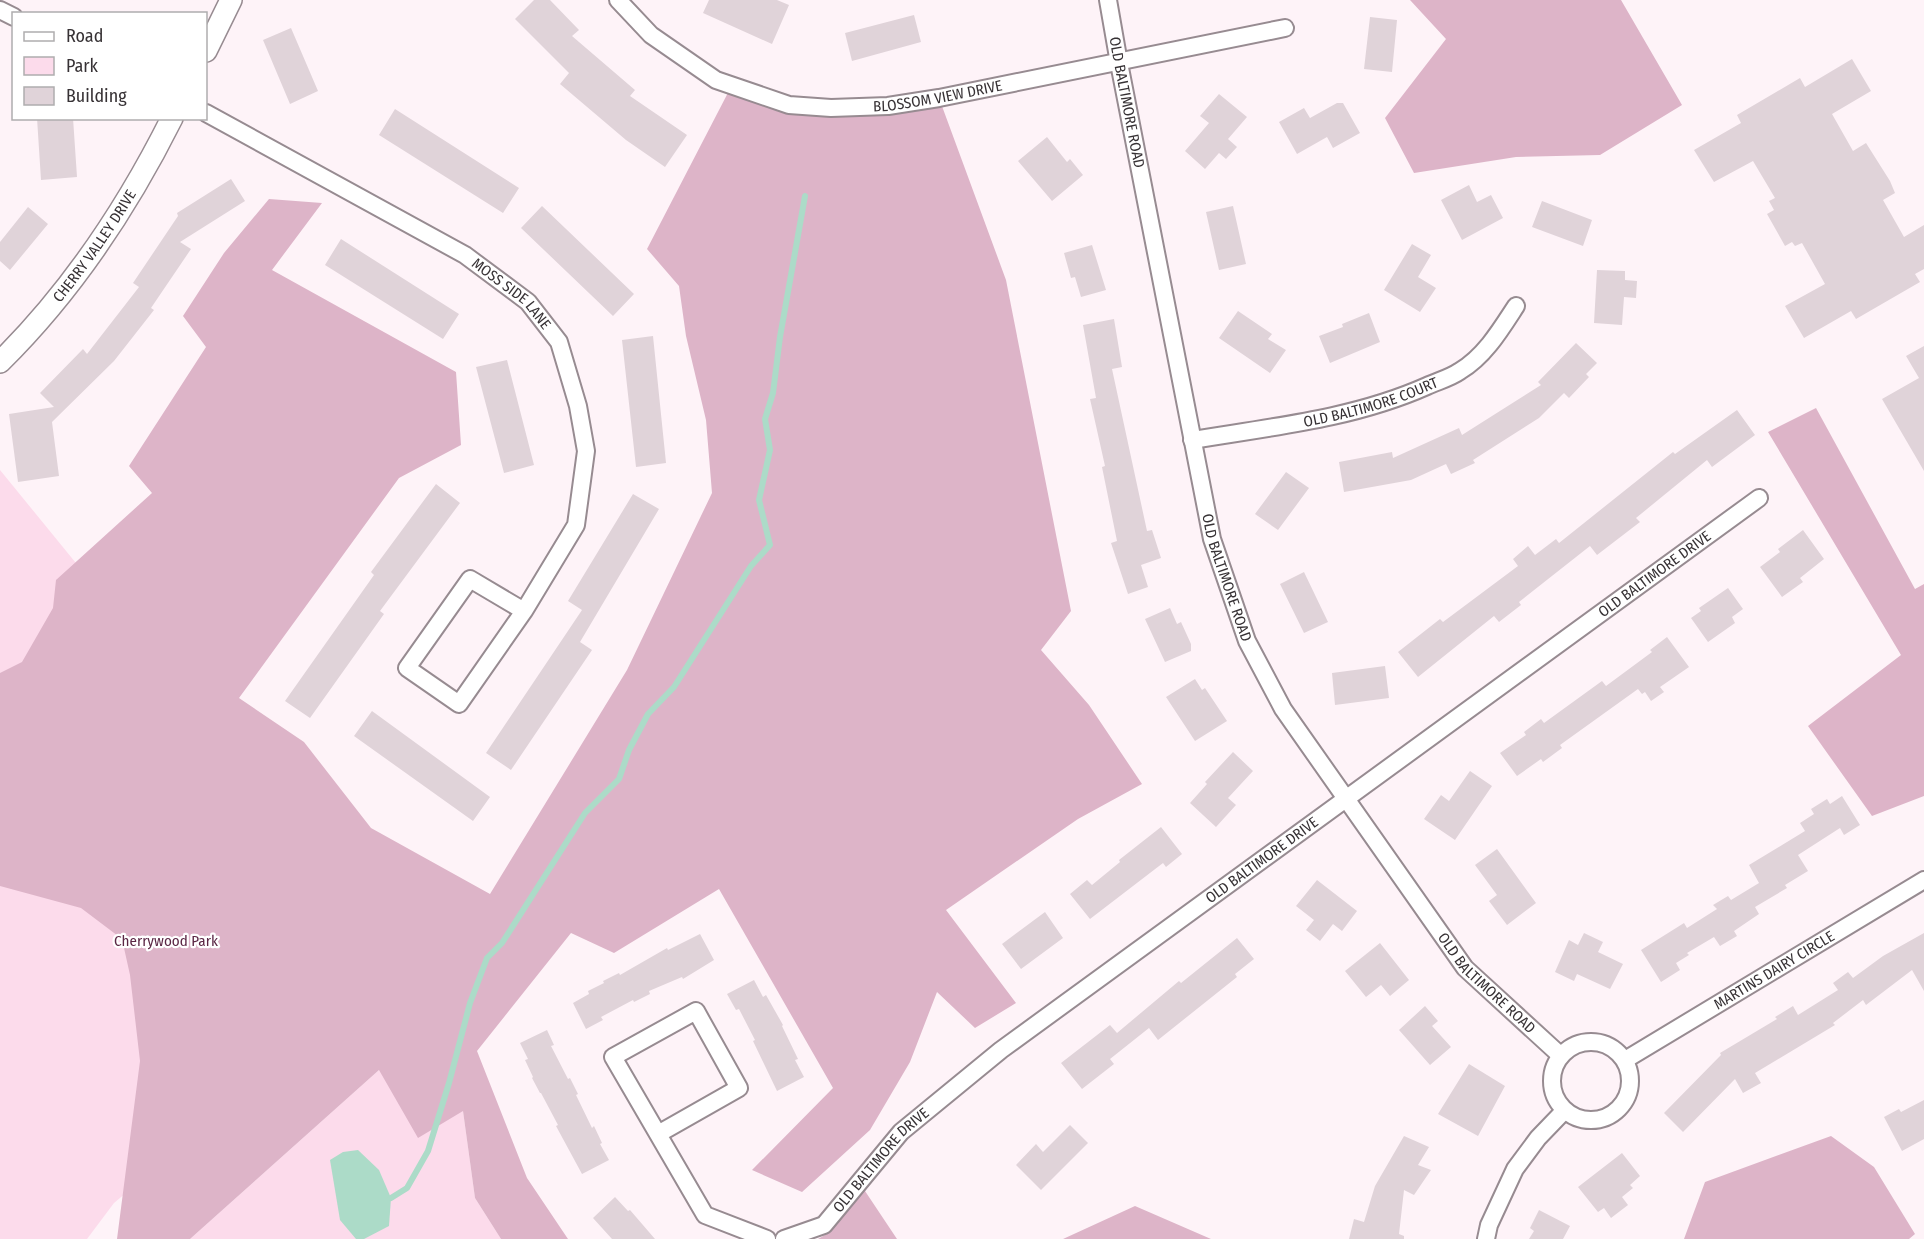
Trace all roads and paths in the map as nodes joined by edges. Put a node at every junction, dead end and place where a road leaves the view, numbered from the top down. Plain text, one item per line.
1 (231, 0) edge
2 (618, 0) edge
3 (1108, 0) edge
4 (1285, 28) dead end
5 (207, 49) edge
6 (1119, 63) junction
7 (207, 114) edge
8 (170, 120) edge
9 (1516, 306) dead end
10 (0, 362) edge
11 (1192, 440) junction
12 (1759, 498) dead end
13 (524, 611) junction
14 (1345, 798) junction
15 (1924, 880) edge
16 (1560, 1055) junction
17 (1625, 1060) junction
18 (1564, 1111) junction
19 (658, 1134) junction
20 (767, 1239) edge
21 (783, 1239) edge
22 (1486, 1239) edge

1 - 5 street
2 - 6 street, BLOSSOM VIEW DRIVE
3 - 6 street, OLD BALTIMORE ROAD
4 - 6 street, BLOSSOM VIEW DRIVE
6 - 11 street, OLD BALTIMORE ROAD
7 - 13 street, MOSS SIDE LANE
8 - 10 street, CHERRY VALLEY DRIVE
9 - 11 street, OLD BALTIMORE COURT
11 - 14 street, OLD BALTIMORE ROAD
12 - 14 street, OLD BALTIMORE DRIVE
13 - 13 street, MOSS SIDE LANE
14 - 16 street, OLD BALTIMORE ROAD
14 - 21 street, OLD BALTIMORE DRIVE
15 - 17 street, MARTINS DAIRY CIRCLE
16 - 17 street
16 - 18 street
17 - 18 street
18 - 22 street
19 - 19 street
19 - 20 street

